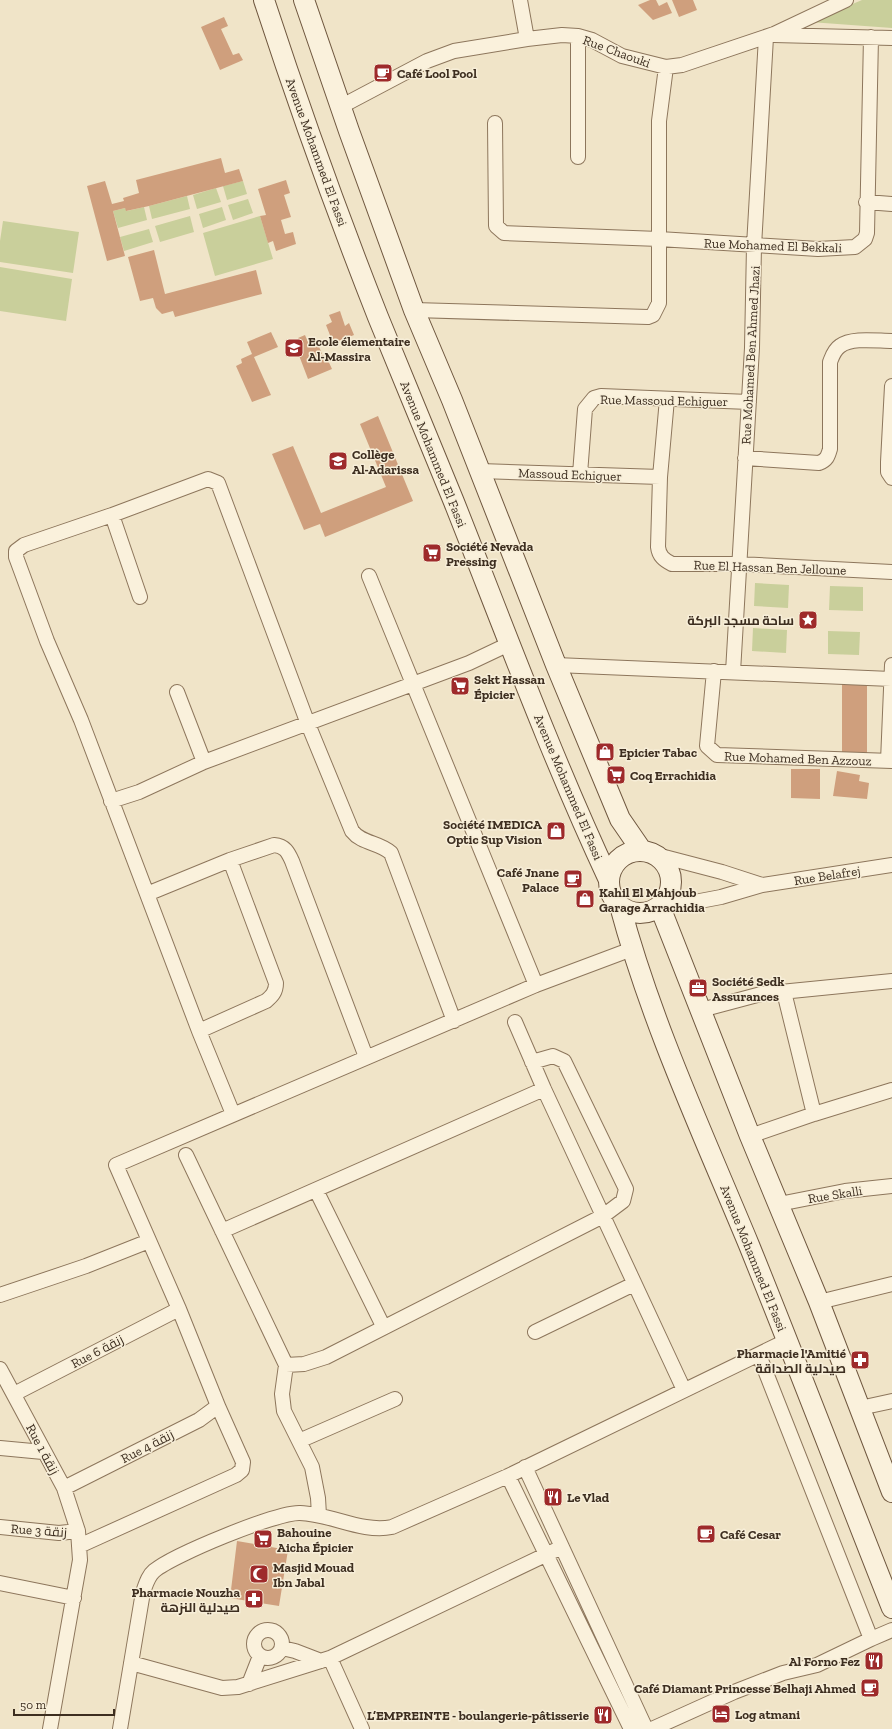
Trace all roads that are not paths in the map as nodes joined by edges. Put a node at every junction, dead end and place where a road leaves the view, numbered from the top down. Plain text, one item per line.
1 (264, 0) edge
2 (304, 0) edge
3 (520, 0) edge
4 (846, 0) edge
5 (578, 36) junction
6 (770, 36) junction
7 (871, 37) junction
8 (892, 38) edge
9 (526, 39) junction
10 (666, 67) junction
11 (340, 107) junction
12 (495, 123) dead end
13 (578, 157) dead end
14 (866, 202) junction
15 (892, 204) edge
16 (659, 239) junction
17 (754, 246) junction
18 (414, 310) junction
19 (892, 341) edge
20 (892, 386) edge
21 (667, 399) junction
22 (749, 402) junction
23 (892, 402) edge
24 (745, 458) junction
25 (480, 470) junction
26 (580, 474) junction
27 (660, 477) junction
28 (892, 478) edge
29 (112, 515) junction
30 (739, 564) junction
31 (892, 572) edge
32 (370, 576) dead end
33 (140, 597) dead end
34 (509, 644) junction
35 (556, 665) junction
36 (892, 665) edge
37 (714, 670) junction
38 (733, 672) junction
39 (891, 679) edge
40 (412, 685) junction
41 (177, 692) dead end
42 (308, 724) junction
43 (890, 761) edge
44 (204, 762) junction
45 (111, 801) junction
46 (648, 852) junction
47 (230, 860) junction
48 (892, 865) edge
49 (609, 880) junction
50 (762, 886) junction
51 (147, 894) junction
52 (620, 906) junction
53 (661, 906) junction
54 (632, 949) junction
55 (892, 981) edge
56 (536, 985) junction
57 (784, 992) junction
58 (701, 1010) junction
59 (454, 1021) junction
60 (515, 1022) dead end
61 (199, 1031) junction
62 (366, 1057) junction
63 (532, 1062) junction
64 (544, 1089) junction
65 (892, 1090) edge
66 (233, 1114) junction
67 (814, 1114) junction
68 (750, 1136) junction
69 (186, 1155) dead end
70 (892, 1186) edge
71 (316, 1190) junction
72 (779, 1204) junction
73 (603, 1216) junction
74 (222, 1231) junction
75 (149, 1241) junction
76 (634, 1284) junction
77 (892, 1284) edge
78 (0, 1295) edge
79 (819, 1302) junction
80 (179, 1309) junction
81 (383, 1326) junction
82 (535, 1332) dead end
83 (788, 1340) junction
84 (759, 1355) junction
85 (286, 1365) junction
86 (0, 1369) edge
87 (684, 1390) junction
88 (14, 1394) junction
89 (395, 1399) dead end
90 (216, 1400) junction
91 (892, 1401) edge
92 (860, 1408) junction
93 (299, 1441) junction
94 (0, 1448) edge
95 (43, 1452) junction
96 (525, 1467) junction
97 (508, 1476) junction
98 (64, 1488) junction
99 (892, 1492) edge
100 (319, 1516) junction
101 (0, 1527) edge
102 (78, 1531) junction
103 (79, 1546) junction
104 (562, 1547) junction
105 (548, 1554) junction
106 (0, 1583) edge
107 (74, 1598) junction
108 (892, 1608) edge
109 (892, 1630) edge
110 (871, 1639) junction
111 (282, 1648) junction
112 (260, 1656) junction
113 (326, 1660) junction
114 (131, 1662) junction
115 (249, 1684) junction
116 (50, 1729) edge
117 (120, 1729) edge
118 (362, 1729) edge
119 (631, 1729) edge
120 (646, 1729) edge
121 (652, 1729) edge

1 - 34 main road, Avenue Mohammed El Fassi
2 - 11 main road
3 - 9 street
4 - 6 street, Rue Chaouki
5 - 9 street, Rue Chaouki
5 - 10 street, Rue Chaouki
5 - 13 street
6 - 7 street
6 - 10 street, Rue Chaouki
6 - 17 street, Rue Mohamed Ben Ahmed Jhazi
7 - 8 street
7 - 14 street, Rue Mohamed El Bekkali
9 - 11 street, Rue Chaouki
10 - 16 street
11 - 18 main road
12 - 16 street, Rue Mohamed El Bekkali
14 - 15 street
14 - 17 street, Rue Mohamed El Bekkali
16 - 17 street, Rue Mohamed El Bekkali
16 - 18 street
17 - 22 street, Rue Mohamed Ben Ahmed Jhazi
18 - 25 main road
19 - 24 street
20 - 23 street
21 - 22 street, Rue Massoud Echiguer
21 - 26 street, Rue Massoud Echiguer
21 - 27 street
22 - 24 street, Rue Mohamed Ben Ahmed Jhazi
23 - 28 street
24 - 30 street, Rue Mohamed Ben Ahmed Jhazi
25 - 26 street, Massoud Echiguer
25 - 35 main road
26 - 27 street, Massoud Echiguer
27 - 30 street, Rue El Hassan Ben Jelloune
29 - 33 street
29 - 42 street
29 - 45 street
30 - 31 street, Rue El Hassan Ben Jelloune
30 - 38 street, Rue Mohamed Ben Ahmed Jhazi
32 - 40 street
34 - 40 street
34 - 49 main road, Avenue Mohammed El Fassi
35 - 37 street
35 - 46 main road
36 - 39 street
37 - 38 street
37 - 43 street, Rue Mohamed Ben Azzouz
38 - 39 street
39 - 43 street
40 - 42 street
40 - 56 street
41 - 44 street
42 - 44 street
42 - 59 street
44 - 45 street
45 - 51 street
46 - 49 main road, Avenue Mohammed El Fassi
46 - 50 street, Rue Belafrej
46 - 53 main road
47 - 51 street
47 - 61 street
47 - 62 street
48 - 50 street, Rue Belafrej
49 - 52 main road, Avenue Mohammed El Fassi
50 - 53 street, Rue Belafrej
51 - 61 street
52 - 53 main road
52 - 54 main road, Avenue Mohammed El Fassi
53 - 58 main road
54 - 56 street
54 - 83 main road, Avenue Mohammed El Fassi
55 - 57 street
56 - 59 street
57 - 58 street
57 - 67 street
58 - 68 main road
59 - 62 street
60 - 63 street
61 - 66 street
62 - 66 street
63 - 64 street
63 - 73 street
64 - 71 street
64 - 73 street
65 - 67 street
66 - 75 street
67 - 68 street
68 - 72 main road
69 - 74 street
70 - 72 street, Rue Skalli
71 - 74 street
71 - 81 street
72 - 79 main road
73 - 76 street
73 - 81 street
74 - 85 street
75 - 78 street
75 - 80 street
76 - 82 street
76 - 87 street
77 - 79 street
79 - 92 main road
80 - 88 street, Rue 6 زنقة
80 - 90 street
81 - 85 street
83 - 84 street
83 - 108 main road, Avenue Mohammed El Fassi
84 - 87 street
84 - 110 street
85 - 93 street
86 - 88 street, Rue 1 زنقة
87 - 96 street
88 - 95 street, Rue 1 زنقة
89 - 93 street
90 - 98 street, Rue 4 زنقة
90 - 103 street
91 - 92 street
92 - 99 main road
93 - 100 street
94 - 95 street
95 - 98 street, Rue 1 زنقة
96 - 97 street
96 - 104 street
97 - 100 street
97 - 105 street
98 - 102 street, Rue 1 زنقة
100 - 114 street
101 - 102 street, Rue 3 زنقة
102 - 103 street, Rue 1 زنقة
103 - 107 street, Rue 1 زنقة
104 - 105 street
104 - 120 street
105 - 113 street
105 - 119 street
106 - 107 street
107 - 116 street, Rue 1 زنقة
109 - 110 street
110 - 121 street
111 - 112 street
111 - 112 street
111 - 113 street
112 - 115 street
113 - 115 street
113 - 118 street
114 - 115 street
114 - 117 street

